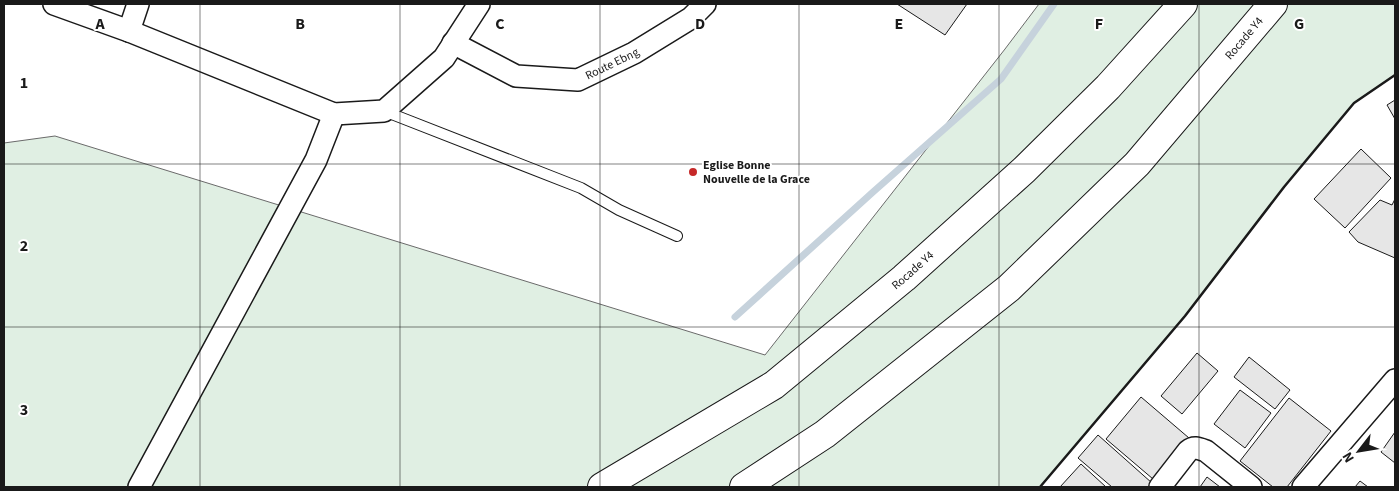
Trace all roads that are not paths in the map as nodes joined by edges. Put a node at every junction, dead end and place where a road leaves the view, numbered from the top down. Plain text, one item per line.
1 (54, 4) edge
2 (138, 4) edge
3 (479, 4) edge
4 (705, 4) edge
5 (1183, 4) edge
6 (1273, 4) edge
7 (129, 31) junction
8 (453, 43) junction
9 (384, 111) junction
10 (334, 114) junction
11 (677, 236) dead end
12 (1395, 382) edge
13 (139, 487) edge
14 (602, 487) edge
15 (744, 487) edge
16 (1160, 487) edge
17 (1251, 487) edge
18 (1303, 487) edge

1 - 7 street
2 - 7 street
3 - 8 street
4 - 8 street, Route Ebng
5 - 14 highway, Rocade Y4
6 - 15 highway, Rocade Y4
7 - 10 street
8 - 9 street
9 - 10 street
9 - 11 lane
10 - 13 street
12 - 18 street
16 - 17 street

